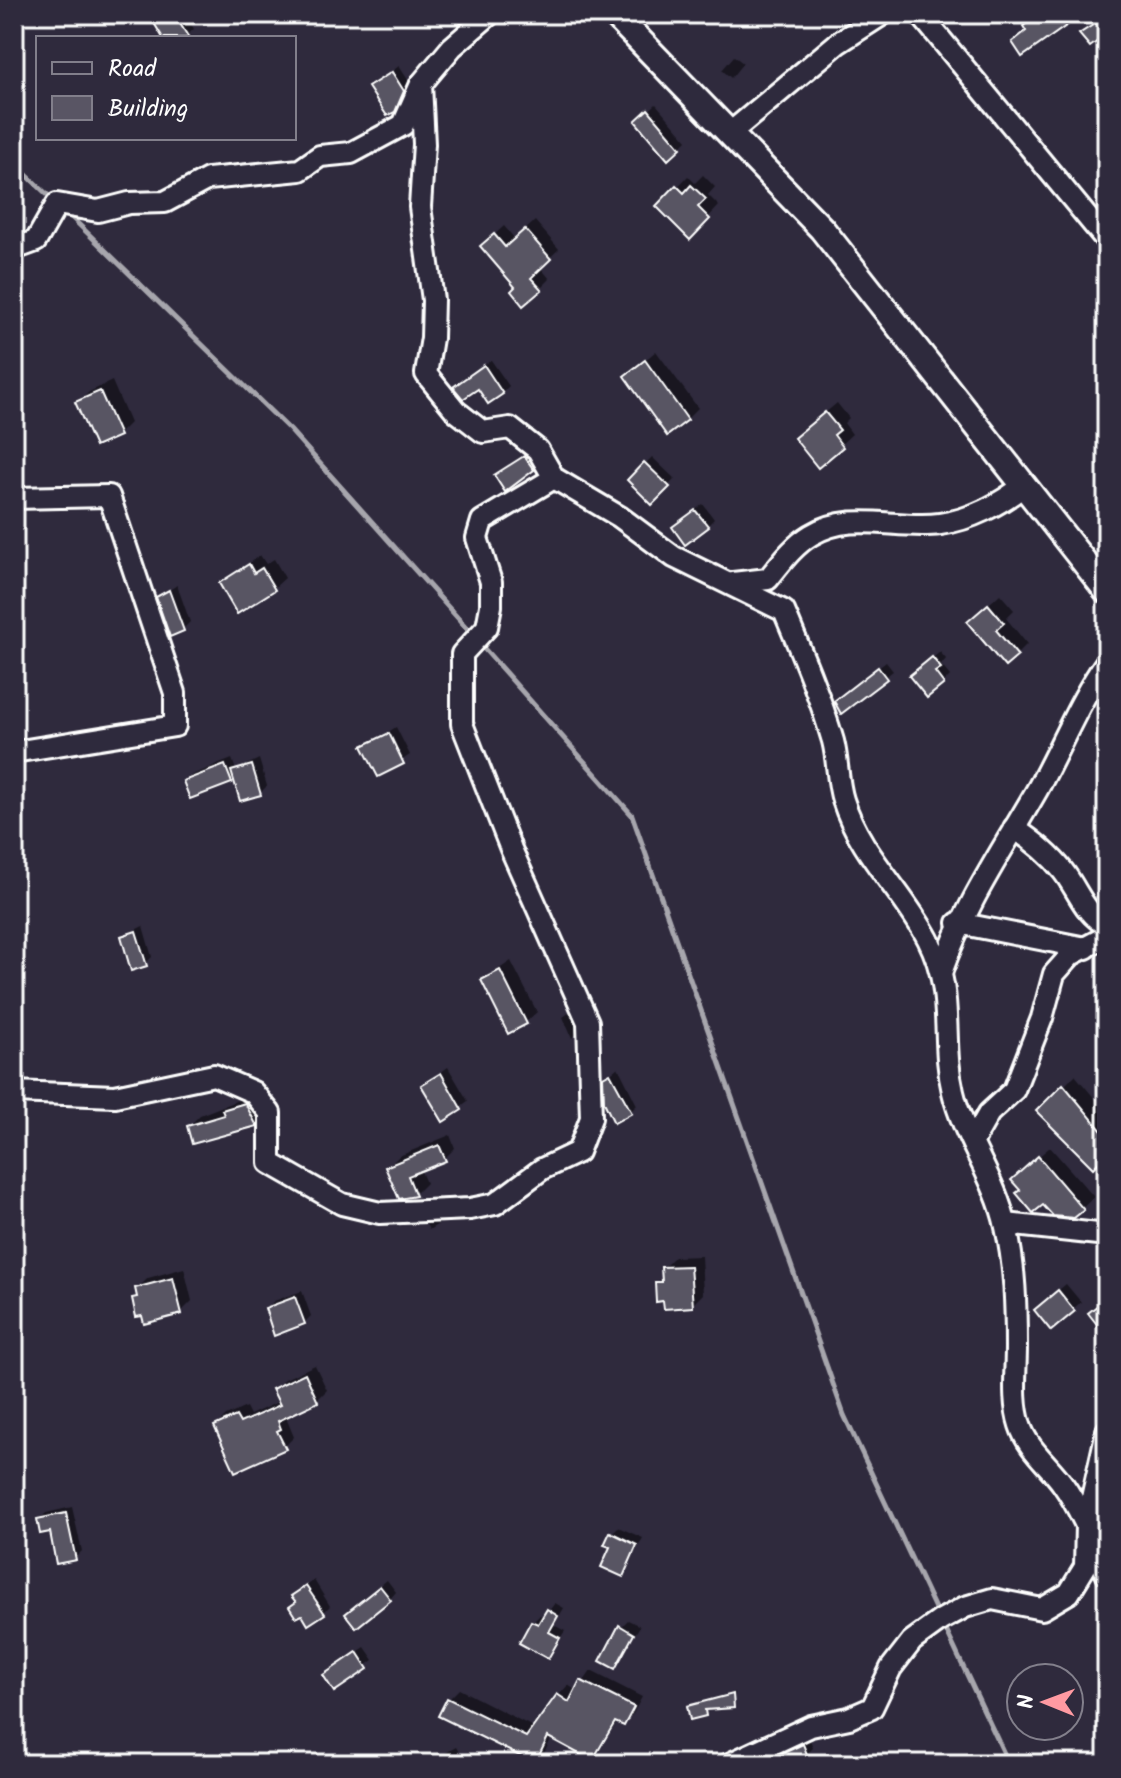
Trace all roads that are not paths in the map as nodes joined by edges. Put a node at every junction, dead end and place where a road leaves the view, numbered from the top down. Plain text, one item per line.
1 (490, 14) edge
2 (614, 14) edge
3 (883, 14) edge
4 (920, 14) edge
5 (421, 84) junction
6 (729, 134) junction
7 (1107, 241) edge
8 (14, 249) edge
9 (554, 478) junction
10 (1024, 485) junction
11 (14, 498) edge
12 (733, 583) junction
13 (1107, 591) edge
14 (1107, 661) edge
15 (14, 752) edge
16 (1014, 828) junction
17 (958, 923) junction
18 (1107, 925) edge
19 (1107, 936) edge
20 (1086, 948) junction
21 (941, 973) junction
22 (14, 1092) edge
23 (973, 1141) junction
24 (1006, 1224) junction
25 (1107, 1235) edge
26 (1107, 1431) edge
27 (1086, 1525) junction
28 (1107, 1575) edge
29 (729, 1764) edge

1 - 5 street
2 - 6 street
3 - 6 street
4 - 7 street
5 - 8 street
5 - 9 street
6 - 10 street
9 - 12 street
9 - 22 street
10 - 12 street
10 - 13 street
11 - 15 street
12 - 21 street
14 - 16 street
16 - 17 street
16 - 18 street
17 - 20 street
17 - 21 street
19 - 20 street
20 - 23 street
21 - 23 street
23 - 24 street
24 - 25 street
24 - 27 street
26 - 27 street
27 - 28 street
27 - 29 street

